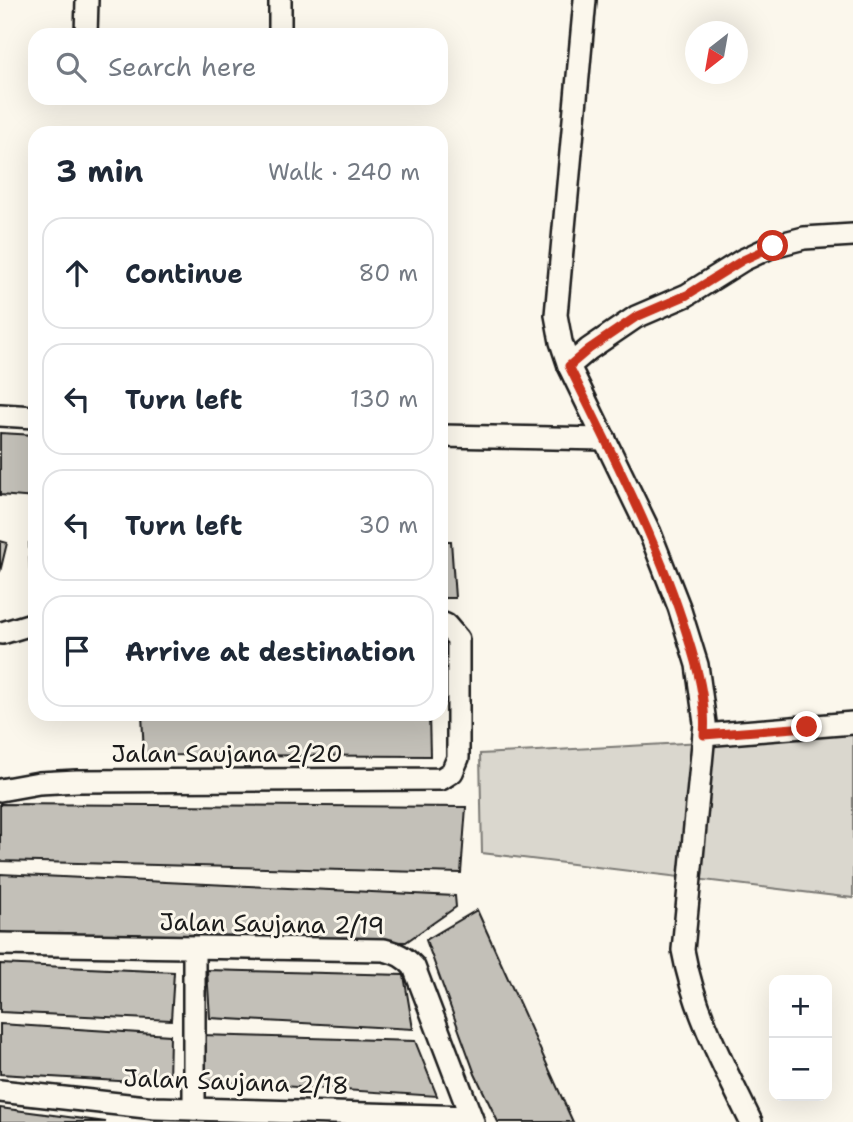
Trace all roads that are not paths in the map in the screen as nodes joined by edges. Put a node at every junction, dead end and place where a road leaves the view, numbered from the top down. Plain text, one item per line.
1 (87, 0) edge
2 (280, 0) edge
3 (585, 0) edge
4 (86, 28) edge
5 (281, 28) edge
6 (853, 235) edge
7 (569, 366) junction
8 (0, 415) edge
9 (28, 417) edge
10 (448, 436) edge
11 (605, 439) junction
12 (28, 626) edge
13 (448, 629) edge
14 (1, 636) edge
15 (853, 723) edge
16 (704, 735) junction
17 (0, 790) edge
18 (0, 944) edge
19 (194, 948) junction
20 (0, 1091) edge
21 (194, 1109) junction
22 (155, 1115) edge
23 (472, 1119) edge
24 (751, 1122) edge

1 - 4 street
2 - 5 street
3 - 7 street
6 - 7 street
7 - 11 street
8 - 9 street
10 - 11 street
11 - 16 street
12 - 14 street
13 - 17 street, Jalan Saujana 2/20
15 - 16 street
16 - 24 street
18 - 19 street, Jalan Saujana 2/19
19 - 21 street
19 - 23 street, Jalan Saujana 2/19
20 - 22 street, Jalan Saujana 2/18
21 - 22 street, Jalan Saujana 2/18
21 - 23 street, Jalan Saujana 2/18

